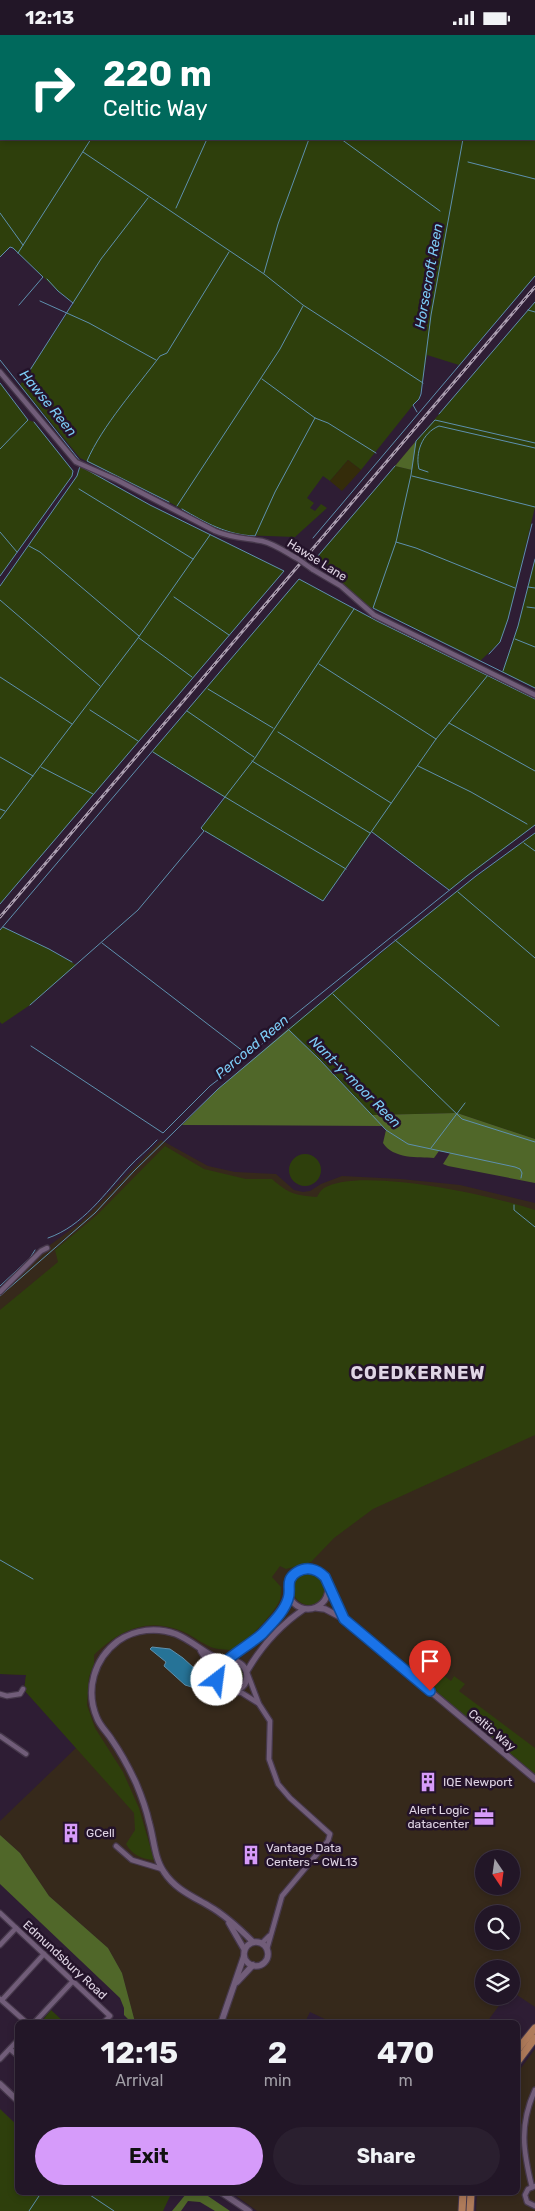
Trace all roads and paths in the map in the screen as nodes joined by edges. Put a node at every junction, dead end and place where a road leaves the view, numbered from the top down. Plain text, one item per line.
1 (0, 372) edge
2 (535, 695) edge
3 (47, 1248) dead end
4 (0, 1292) edge
5 (329, 1586) junction
6 (289, 1597) junction
7 (317, 1608) junction
8 (304, 1609) junction
9 (344, 1619) junction
10 (200, 1650) junction
11 (226, 1661) junction
12 (248, 1673) junction
13 (217, 1677) junction
14 (23, 1689) dead end
15 (233, 1691) junction
16 (0, 1695) edge
17 (259, 1704) junction
18 (0, 1736) edge
19 (26, 1754) dead end
20 (535, 1779) edge
21 (116, 1846) dead end
22 (162, 1869) junction
23 (0, 1913) edge
24 (225, 1917) junction
25 (16, 1928) junction
26 (270, 1935) junction
27 (252, 1942) junction
28 (262, 1943) junction
29 (0, 1945) edge
30 (244, 1949) junction
31 (267, 1949) junction
32 (44, 1954) junction
33 (244, 1956) junction
34 (253, 1965) junction
35 (73, 1981) junction
36 (234, 1985) junction
37 (1, 1999) edge
38 (24, 2020) edge
39 (37, 2020) edge
40 (106, 2020) edge
41 (222, 2020) edge
42 (535, 2028) edge
43 (535, 2038) edge
44 (15, 2043) edge
45 (520, 2047) edge
46 (10, 2049) junction
47 (15, 2053) edge
48 (520, 2058) edge
49 (0, 2059) edge
50 (0, 2085) edge
51 (535, 2091) edge
52 (15, 2098) edge
53 (533, 2187) edge
54 (226, 2195) edge
55 (463, 2195) edge
56 (471, 2195) edge
57 (535, 2206) edge
58 (249, 2211) edge
59 (462, 2211) edge
60 (470, 2211) edge

1 - 2 street, Hawse Lane, bridge
3 - 4 street
5 - 6 street, Celtic Way
5 - 7 street
5 - 9 street, Celtic Way
6 - 8 street
6 - 11 street, Celtic Way
7 - 8 street, Celtic Way
7 - 9 street, Celtic Way
8 - 12 street
9 - 20 street, Celtic Way
10 - 11 street
10 - 13 street
10 - 22 street
11 - 12 street
11 - 13 street
12 - 15 street
12 - 17 street
13 - 15 street
14 - 16 street
15 - 17 street
17 - 26 street
18 - 19 street
21 - 22 street
22 - 24 street
23 - 25 street, Edmundsbury Road
24 - 27 street
24 - 30 street
25 - 29 street
25 - 32 street, Edmundsbury Road
26 - 28 street
26 - 31 street
27 - 28 street
27 - 30 street
28 - 31 street
30 - 33 street
31 - 34 street
32 - 35 street, Edmundsbury Road
32 - 37 street
33 - 34 street
33 - 36 street
34 - 36 street
35 - 39 street
35 - 40 street, Edmundsbury Road
36 - 41 street
37 - 38 street
42 - 45 main road
43 - 48 main road
44 - 46 street
46 - 47 street
46 - 49 street
50 - 52 street
51 - 53 street
53 - 57 street
54 - 58 street
55 - 59 main road
56 - 60 main road

